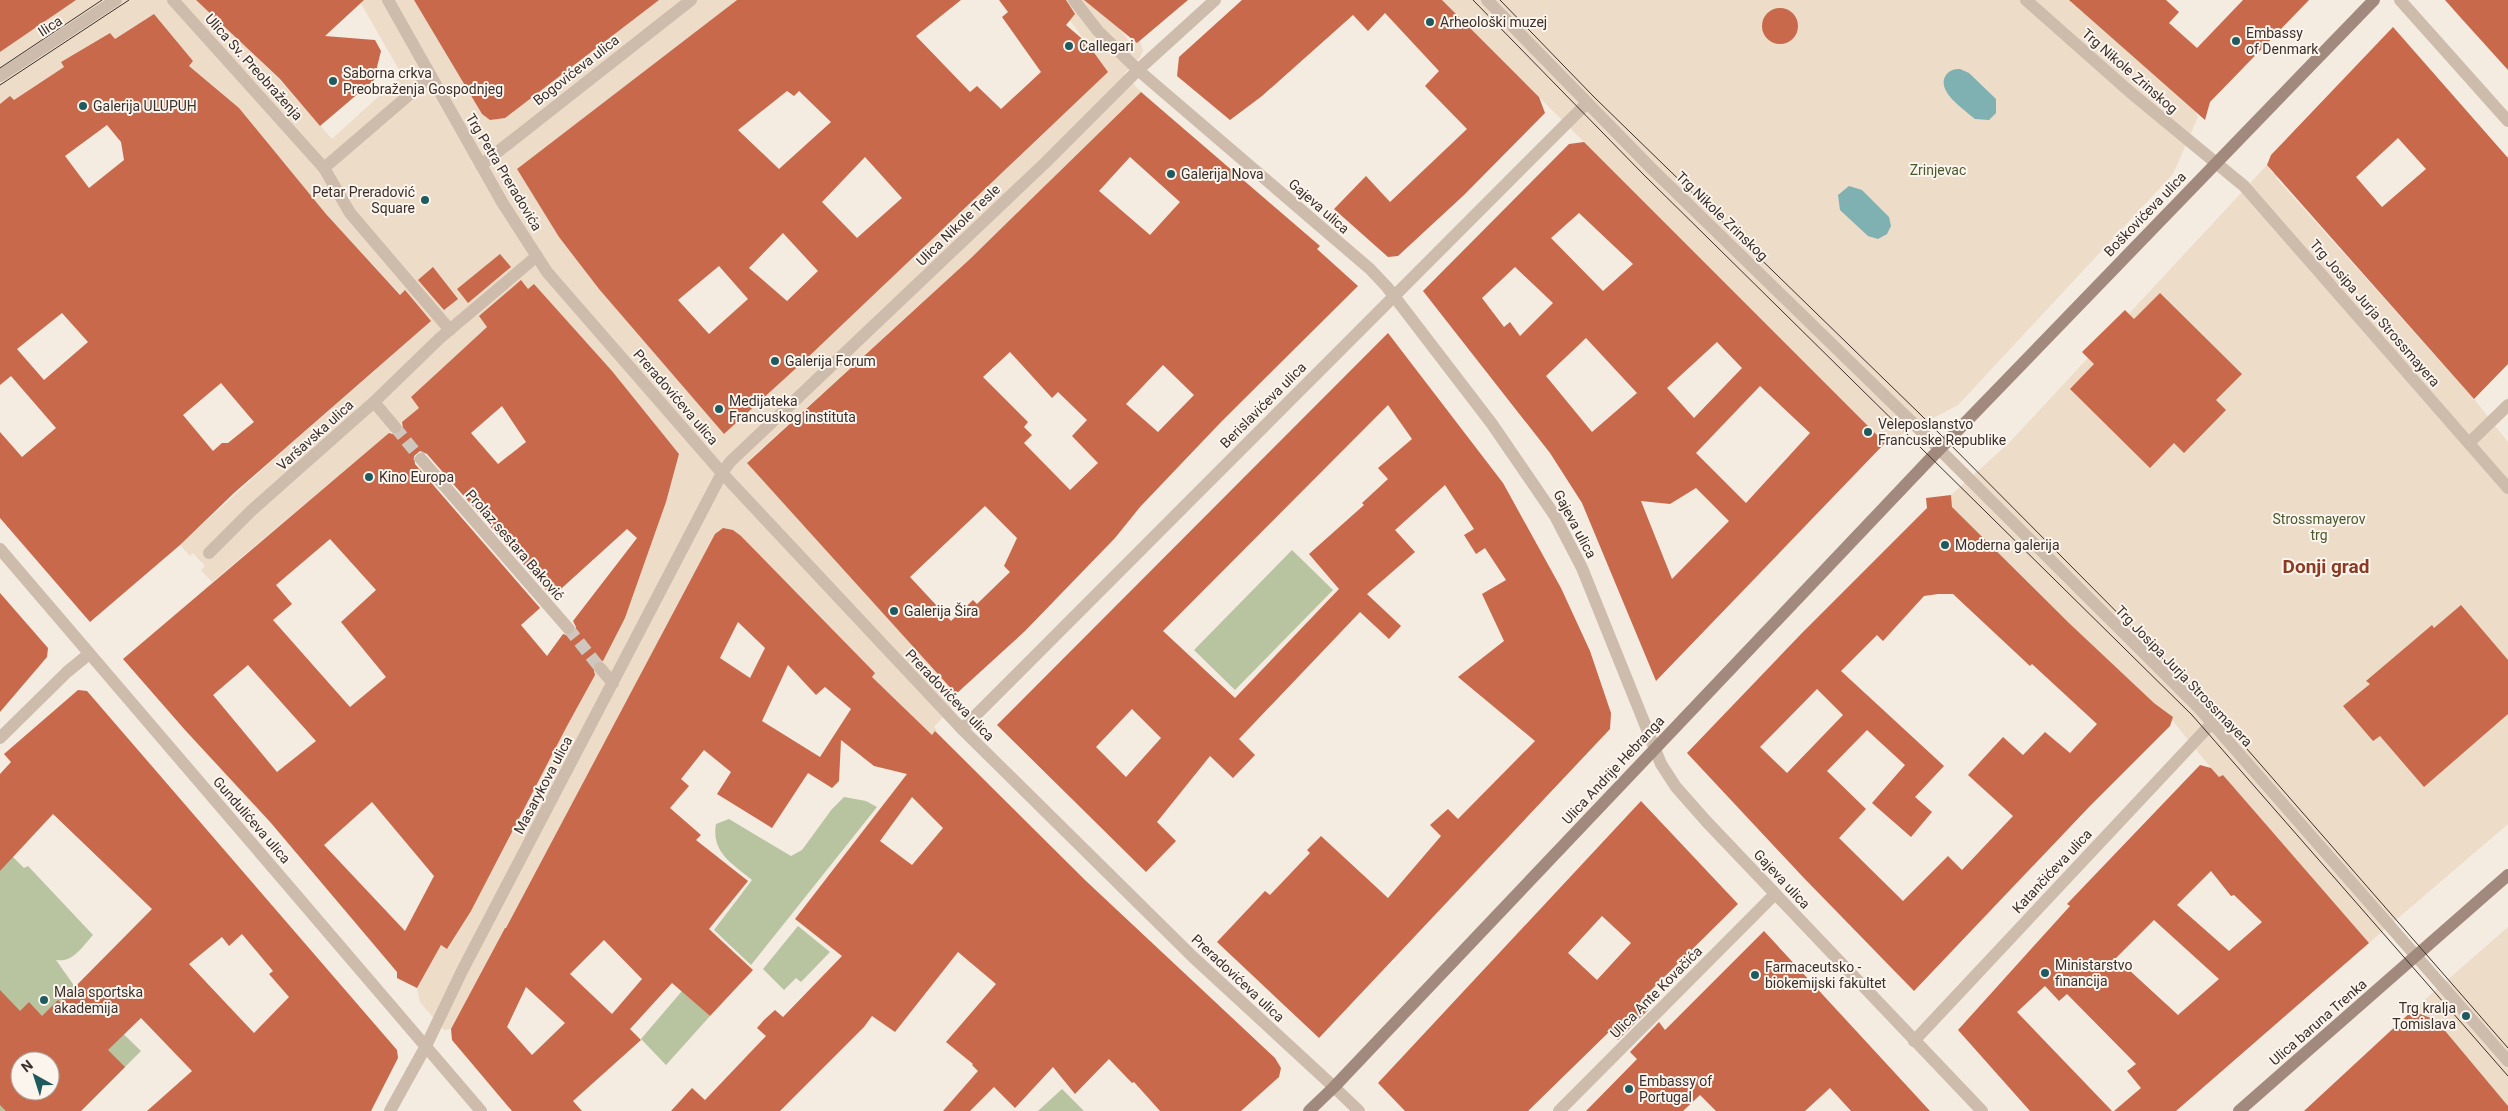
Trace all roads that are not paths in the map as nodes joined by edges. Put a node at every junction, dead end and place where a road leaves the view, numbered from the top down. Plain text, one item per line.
1 (116, 0) edge
2 (173, 0) edge
3 (388, 0) edge
4 (691, 0) edge
5 (1074, 0) edge
6 (1215, 0) edge
7 (1487, 0) edge
8 (2026, 0) edge
9 (2374, 0) edge
10 (2400, 0) edge
11 (1138, 70) junction
12 (0, 76) edge
13 (431, 76) junction
14 (1587, 103) junction
15 (2508, 121) edge
16 (2216, 162) junction
17 (481, 165) junction
18 (324, 168) junction
19 (537, 256) junction
20 (547, 272) joint
21 (1394, 296) junction
22 (445, 334) junction
23 (374, 402) junction
24 (2508, 406) edge
25 (396, 427) tunnel mouth
26 (2469, 443) junction
27 (1939, 450) junction
28 (421, 459) tunnel mouth
29 (722, 473) junction
30 (2508, 488) edge
31 (0, 549) edge
32 (209, 553) dead end
33 (568, 628) tunnel mouth
34 (89, 654) junction
35 (600, 668) tunnel mouth
36 (613, 683) junction
37 (2212, 723) junction
38 (962, 729) junction
39 (0, 738) edge
40 (1655, 748) junction
41 (2508, 875) edge
42 (1775, 894) junction
43 (2416, 956) junction
44 (1914, 1040) junction
45 (426, 1046) junction
46 (2508, 1061) edge
47 (1334, 1087) junction
48 (390, 1111) edge
49 (481, 1111) edge
50 (1309, 1111) edge
51 (1359, 1111) edge
52 (1559, 1111) edge
53 (1982, 1111) edge
54 (2239, 1111) edge

1 - 12 street, Ilica
2 - 18 street, Ulica Sv. Preobraženja
3 - 13 street, Trg Petra Preradovića
4 - 17 street, Bogovićeva ulica
5 - 11 street, Gajeva ulica
6 - 11 street, Ulica Nikole Tesle
7 - 14 street, Trg Nikole Zrinskog
8 - 16 street, Trg Nikole Zrinskog
9 - 16 main road, Boškovićeva ulica
10 - 15 street
11 - 21 street, Gajeva ulica
11 - 29 street, Ulica Nikole Tesle
13 - 17 street, Trg Petra Preradovića
13 - 18 street
14 - 21 street, Berislavićeva ulica
14 - 27 street, Trg Nikole Zrinskog
16 - 26 street, Trg Josipa Jurja Strossmayera
16 - 27 main road, Boškovićeva ulica
17 - 19 street, Trg Petra Preradovića
18 - 22 street
19 - 20 street, Trg Petra Preradovića
19 - 22 street
20 - 29 street, Preradovićeva ulica
21 - 38 street, Berislavićeva ulica
21 - 40 street, Gajeva ulica
22 - 23 street, Varšavska ulica
23 - 25 street
23 - 32 street, Varšavska ulica
24 - 26 street
26 - 30 street, Trg Josipa Jurja Strossmayera
27 - 37 street, Trg Josipa Jurja Strossmayera
27 - 40 main road, Ulica Andrije Hebranga
28 - 33 street, Prolaz sestara Baković
29 - 36 street, Masarykova ulica
29 - 38 street, Preradovićeva ulica
31 - 34 street, Gundulićeva ulica
34 - 39 street
34 - 45 street, Gundulićeva ulica
35 - 36 street
36 - 45 street, Masarykova ulica
37 - 43 street, Trg Josipa Jurja Strossmayera
37 - 44 street, Katančićeva ulica
38 - 47 street, Preradovićeva ulica
40 - 42 street, Gajeva ulica
40 - 47 main road, Ulica Andrije Hebranga
41 - 43 main road, Ulica baruna Trenka
42 - 44 street, Gajeva ulica
42 - 52 street, Ulica Ante Kovačića
43 - 46 street
43 - 54 main road, Ulica baruna Trenka
44 - 53 street, Gajeva ulica
45 - 48 street, Masarykova ulica
45 - 49 street, Gundulićeva ulica
47 - 50 main road, Ulica Andrije Hebranga
47 - 51 street, Preradovićeva ulica

